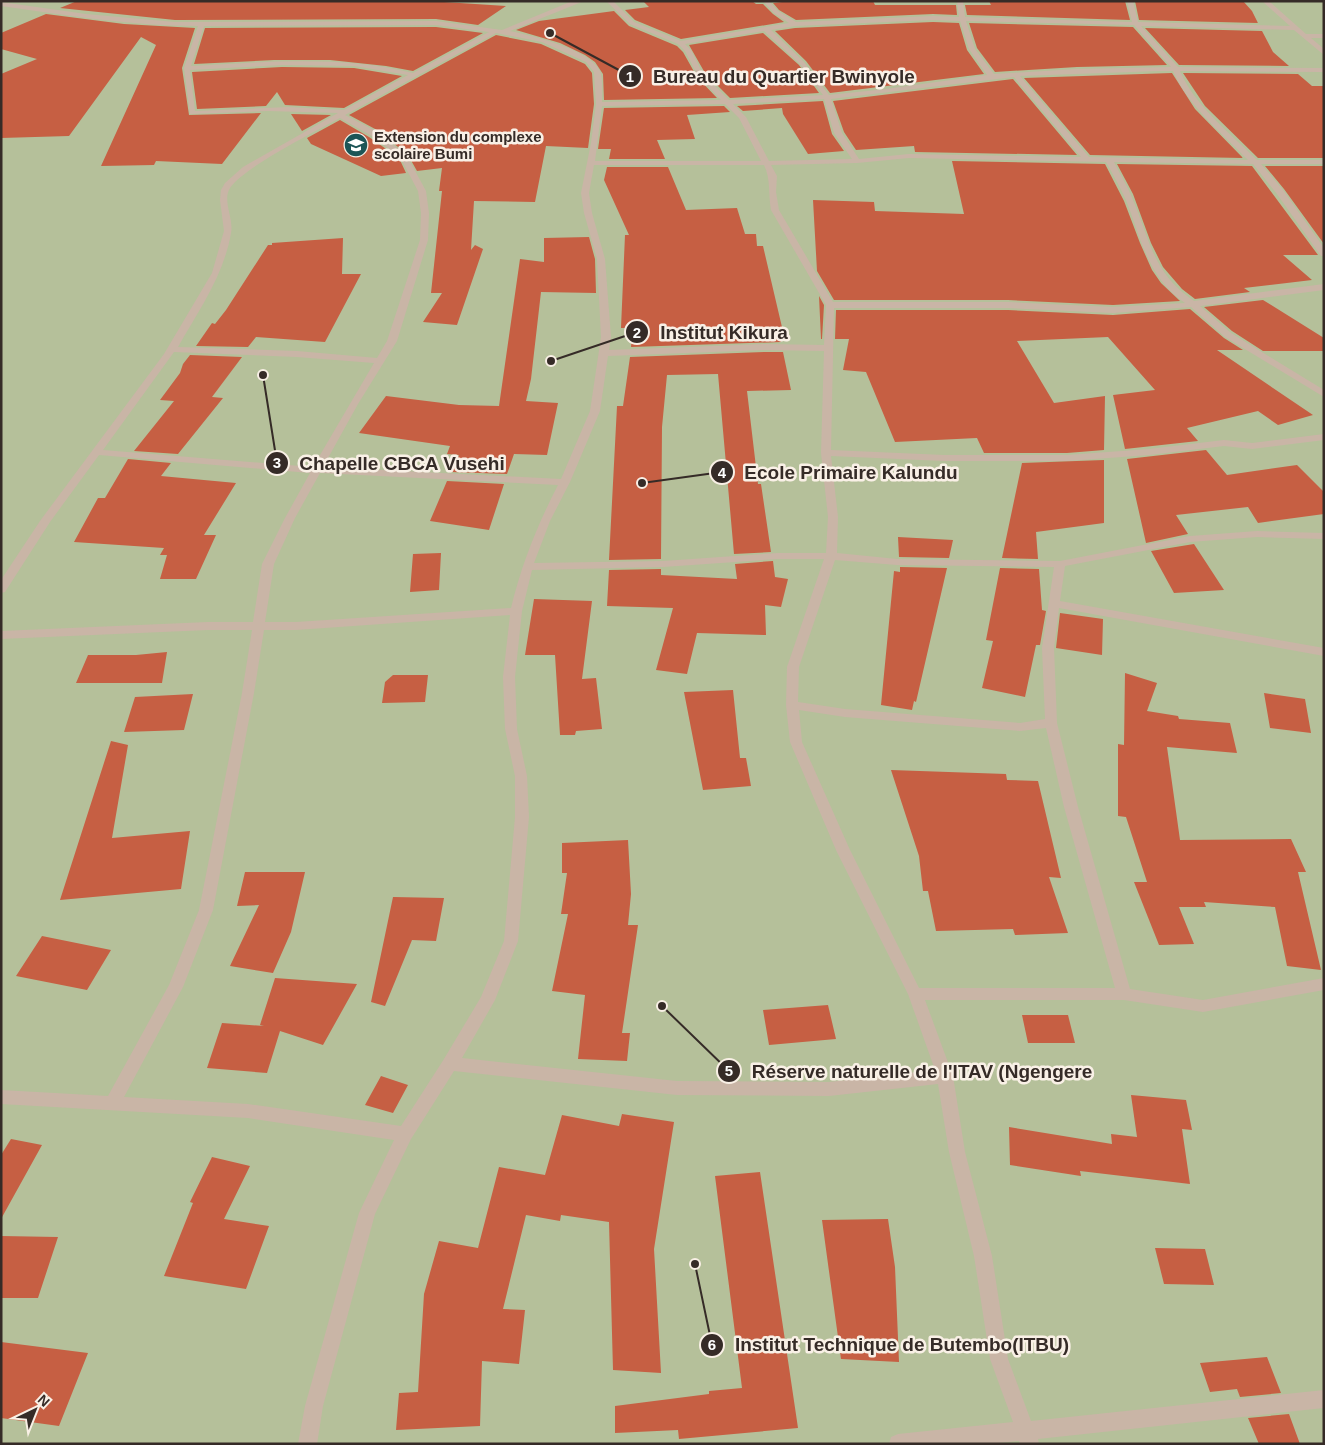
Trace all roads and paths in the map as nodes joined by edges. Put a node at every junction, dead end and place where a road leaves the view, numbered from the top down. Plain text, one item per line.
1 (563, 1) edge
2 (581, 1) edge
3 (609, 1) edge
4 (766, 1) edge
5 (960, 1) edge
6 (1130, 1) edge
7 (1265, 1) edge
8 (572, 3) junction
9 (1, 4) edge
10 (960, 18) junction
11 (202, 23) junction
12 (796, 24) junction
13 (1136, 24) junction
14 (765, 28) junction
15 (1296, 28) junction
16 (499, 32) junction
17 (1304, 36) junction
18 (1324, 36) edge
19 (680, 44) junction
20 (1324, 53) edge
21 (187, 68) junction
22 (1175, 68) junction
23 (1324, 70) edge
24 (1015, 74) junction
25 (414, 75) junction
26 (992, 76) junction
27 (827, 96) junction
28 (730, 103) junction
29 (599, 104) junction
30 (342, 113) junction
31 (1088, 160) junction
32 (1109, 160) junction
33 (858, 161) junction
34 (1255, 162) junction
35 (1324, 162) edge
36 (590, 163) junction
37 (767, 163) junction
38 (1324, 254) edge
39 (1324, 287) edge
40 (1191, 303) junction
41 (830, 305) junction
42 (827, 348) junction
43 (171, 350) junction
44 (604, 353) junction
45 (380, 361) junction
46 (1324, 394) edge
47 (1324, 437) edge
48 (95, 452) junction
49 (826, 453) junction
50 (316, 470) junction
51 (565, 482) junction
52 (1324, 536) edge
53 (831, 556) junction
54 (1060, 564) junction
55 (527, 567) junction
56 (1, 589) edge
57 (1053, 602) junction
58 (516, 611) junction
59 (258, 626) junction
60 (1, 635) edge
61 (1324, 652) edge
62 (792, 705) junction
63 (1051, 723) junction
64 (1324, 984) edge
65 (915, 994) junction
66 (1124, 994) junction
67 (450, 1064) junction
68 (946, 1076) junction
69 (1, 1097) edge
70 (112, 1103) junction
71 (405, 1134) junction
72 (1324, 1399) edge
73 (1027, 1437) edge
74 (307, 1444) edge
75 (898, 1444) edge

1 - 8 street
2 - 8 street
3 - 19 street
4 - 12 street
5 - 10 street
6 - 13 street
7 - 15 street
8 - 16 street
9 - 11 street
10 - 12 street
10 - 13 street
10 - 26 street
11 - 16 street
11 - 21 street
12 - 14 street
13 - 15 street
13 - 22 street
14 - 19 street
14 - 27 street
15 - 17 street
16 - 25 street
16 - 29 street
17 - 18 street
17 - 20 street
19 - 28 street
21 - 25 street
21 - 30 street
22 - 23 street
22 - 24 street
22 - 34 street
24 - 26 street
24 - 31 street
25 - 30 street
26 - 27 street
27 - 28 street
27 - 33 street
28 - 29 street
28 - 37 street
29 - 36 street
30 - 43 street
30 - 45 street
31 - 32 street
31 - 33 street
32 - 34 street
32 - 40 street
33 - 37 street
34 - 35 street
34 - 38 street
36 - 37 street
36 - 44 street
37 - 41 street
39 - 40 street
40 - 41 street
40 - 46 street
41 - 42 street
42 - 44 street
42 - 49 street
43 - 45 street
43 - 48 street
44 - 51 street
45 - 50 street
47 - 49 street
48 - 50 street
48 - 56 street
49 - 53 street
50 - 51 street
50 - 59 street
51 - 55 street
52 - 54 street
53 - 54 street
53 - 55 street
53 - 62 street
54 - 57 street
55 - 58 street
57 - 61 street
57 - 63 street
58 - 59 street
58 - 67 street
59 - 60 street
59 - 70 street
62 - 63 street
62 - 65 street
63 - 66 street
64 - 66 street
65 - 66 street
65 - 68 street
67 - 68 street
67 - 71 street
68 - 73 street
69 - 70 street
70 - 71 street
71 - 74 street
72 - 73 street
73 - 75 street

